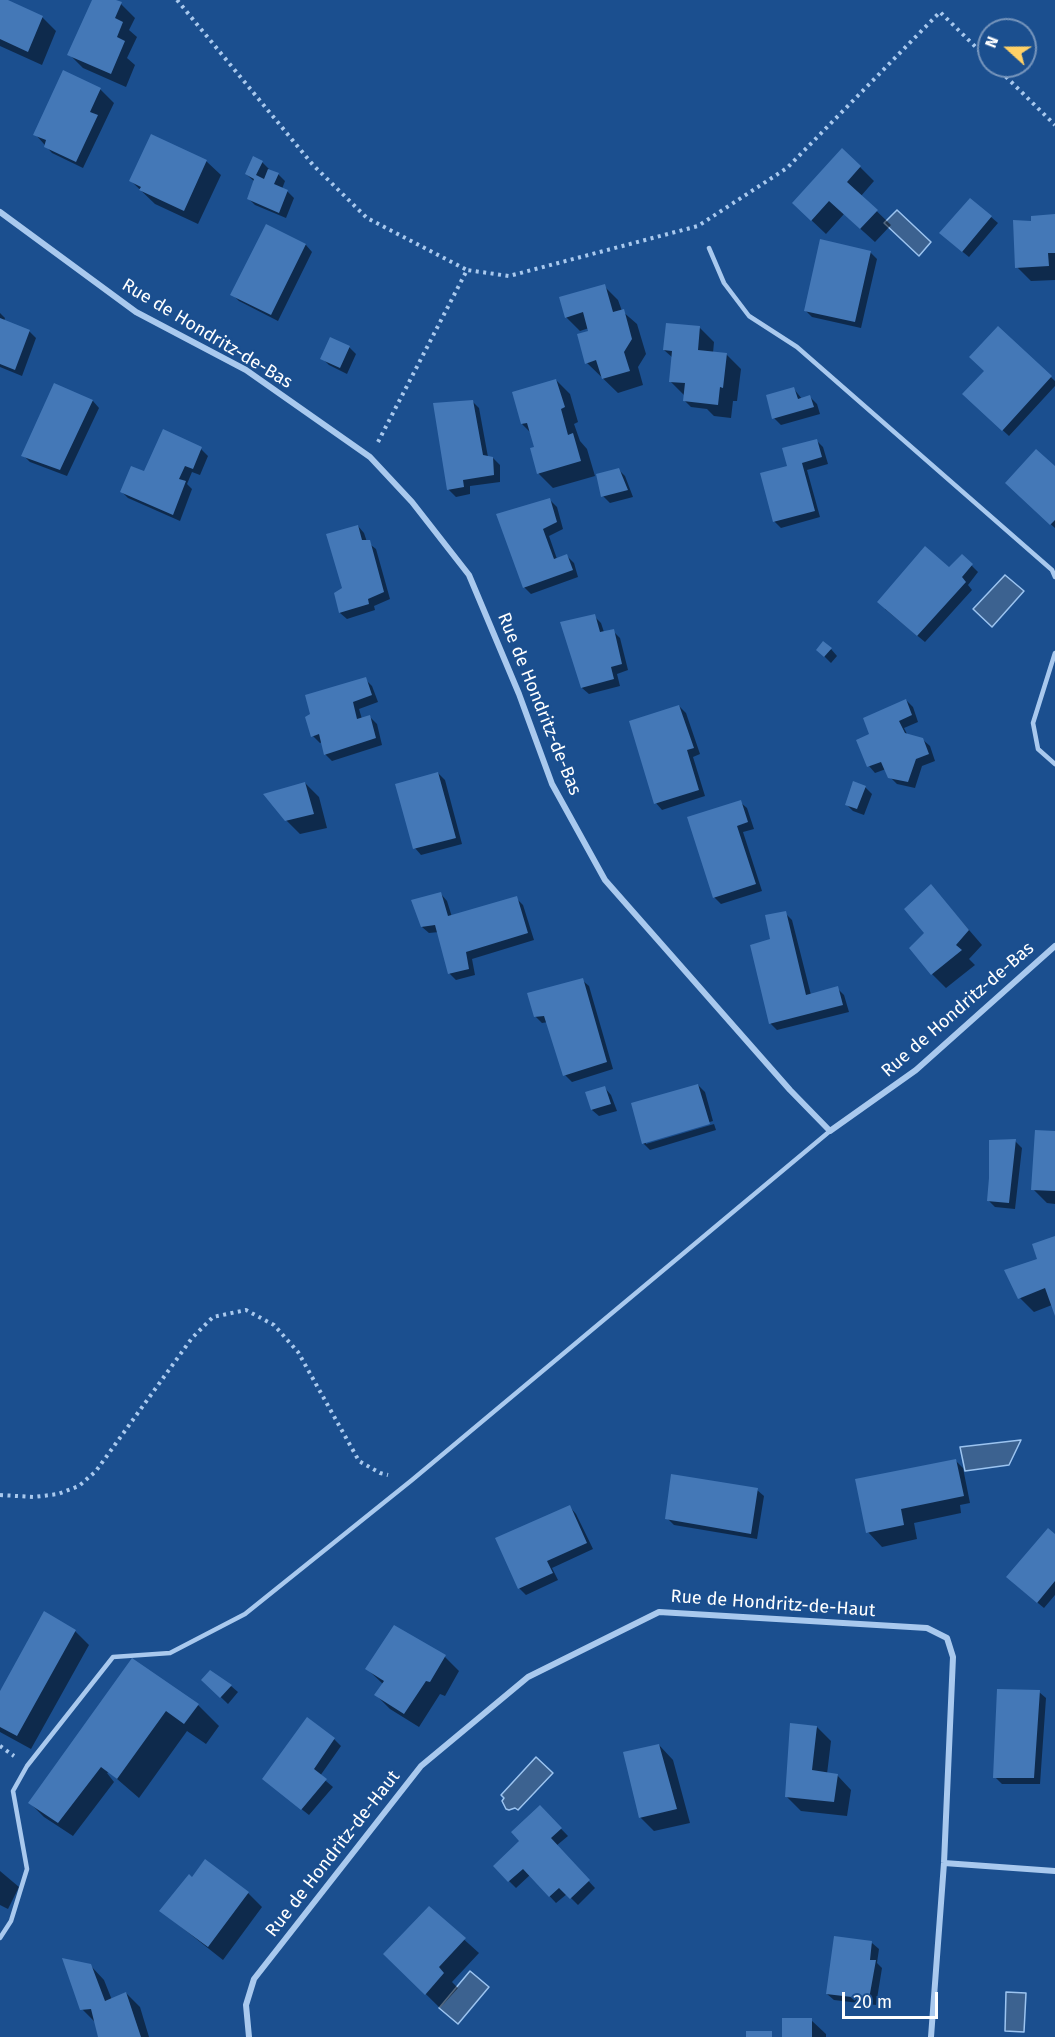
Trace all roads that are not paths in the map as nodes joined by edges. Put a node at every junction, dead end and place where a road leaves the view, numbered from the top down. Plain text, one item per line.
1 (0, 212) edge
2 (709, 248) dead end
3 (1055, 576) edge
4 (1055, 654) edge
5 (1055, 764) edge
6 (1055, 946) edge
7 (830, 1131) junction
8 (944, 1863) junction
9 (1055, 1871) edge
10 (0, 1938) edge
11 (249, 2037) edge
12 (931, 2037) edge

1 - 7 street, Rue de Hondritz-de-Bas
2 - 3 lane
4 - 5 lane
6 - 7 street, Rue de Hondritz-de-Bas
7 - 10 lane
8 - 9 street
8 - 11 street, Rue de Hondritz-de-Haut
8 - 12 street, Rue de Hondritz-de-Haut

